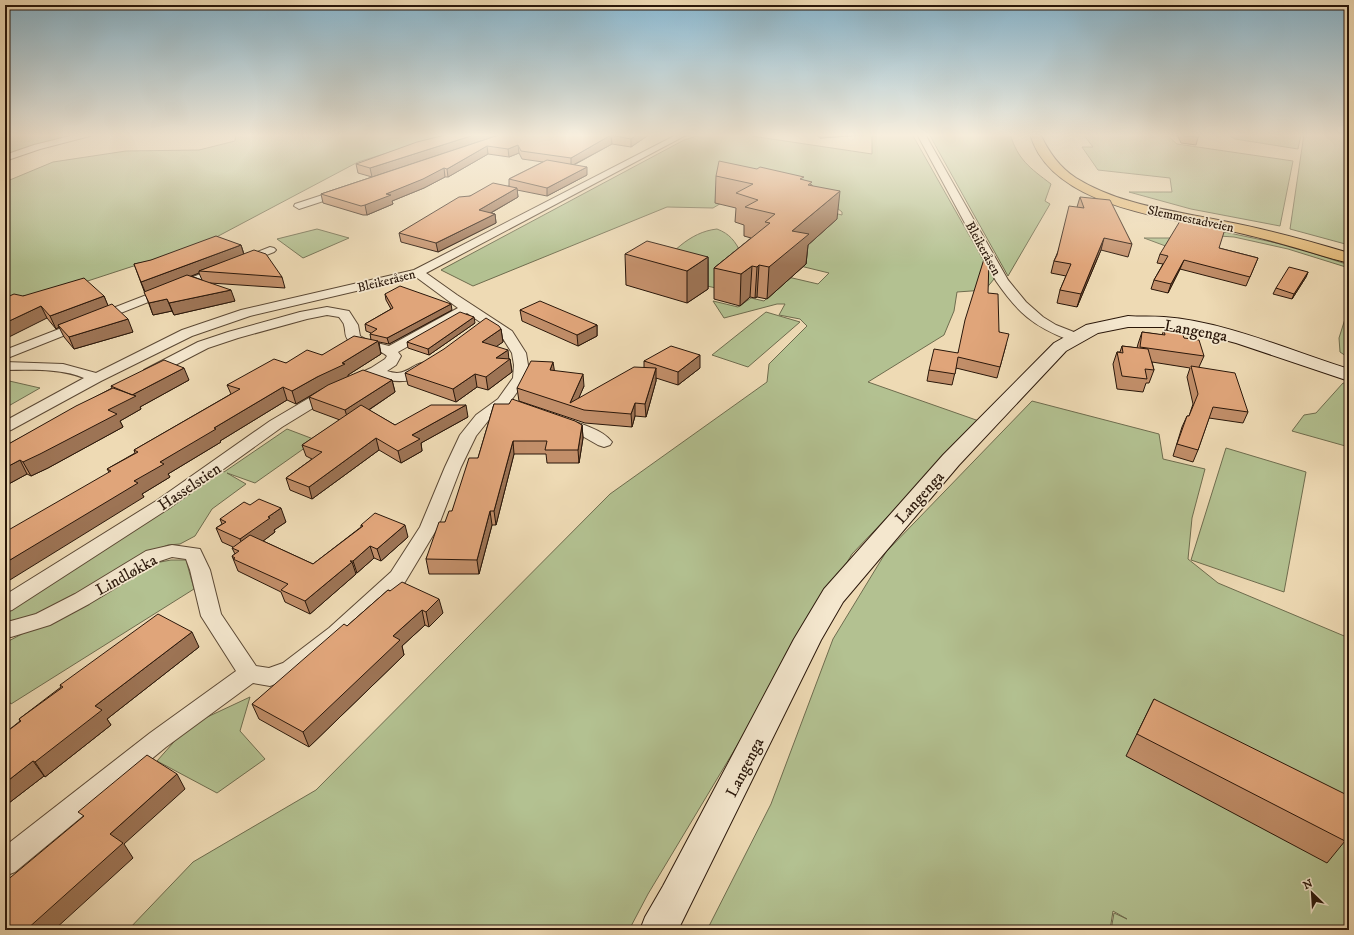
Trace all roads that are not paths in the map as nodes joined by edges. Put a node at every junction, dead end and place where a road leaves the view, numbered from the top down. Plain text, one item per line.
1 (601, 178) edge
2 (945, 178) edge
3 (1067, 178) edge
4 (355, 188) edge
5 (298, 206) dead end
6 (270, 250) dead end
7 (1349, 258) edge
8 (418, 273) junction
9 (466, 308) junction
10 (1074, 337) junction
11 (390, 351) junction
12 (5, 354) edge
13 (434, 360) edge
14 (5, 366) edge
15 (376, 371) junction
16 (1349, 375) edge
17 (96, 378) junction
18 (136, 380) edge
19 (547, 417) edge
20 (5, 427) edge
21 (604, 442) dead end
22 (5, 605) edge
23 (5, 628) edge
24 (249, 674) junction
25 (5, 863) edge
26 (658, 930) edge

1 - 8 street, Bleikeråsen
2 - 10 street, Bleikeråsen
3 - 7 main road, Slemmestadveien
4 - 5 street
6 - 12 street
8 - 9 street
8 - 17 street, Bleikeråsen
9 - 11 street
9 - 24 street
10 - 16 main road, Langenga
10 - 26 main road, Langenga
11 - 15 street, Hasselstien
11 - 18 street
13 - 15 street
14 - 17 street
15 - 22 street, Hasselstien
17 - 20 street, Bleikeråsen
19 - 21 street
23 - 24 street, Lindløkka
24 - 25 street

